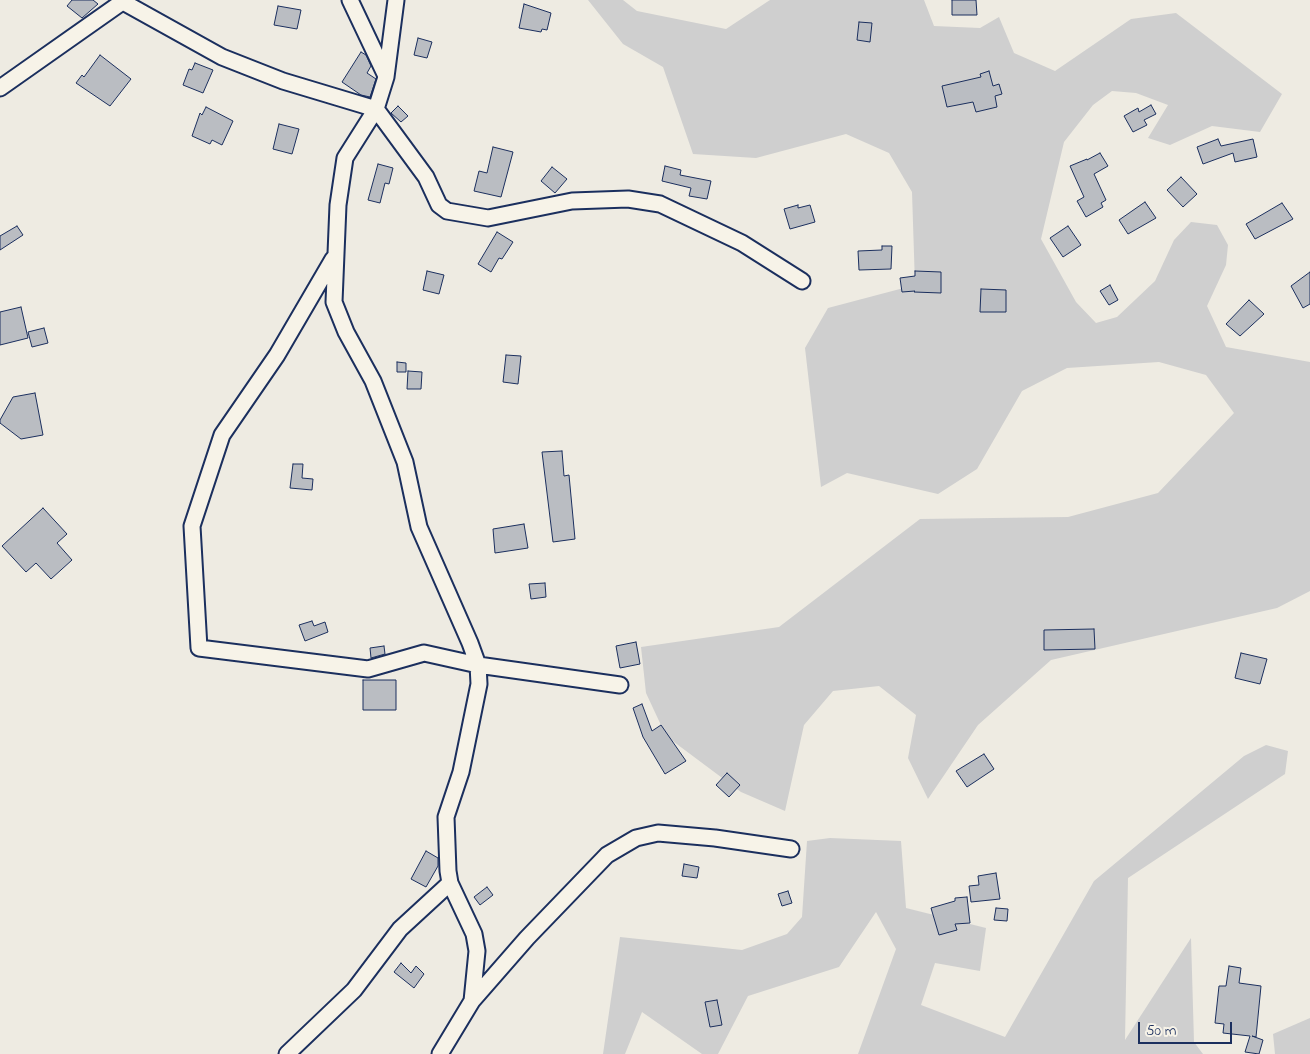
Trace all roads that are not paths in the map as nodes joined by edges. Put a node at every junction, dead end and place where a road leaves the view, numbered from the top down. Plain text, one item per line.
1 (350, 0) edge
2 (396, 0) edge
3 (124, 1) edge
4 (386, 77) junction
5 (0, 88) edge
6 (376, 109) junction
7 (336, 254) junction
8 (802, 281) dead end
9 (478, 665) junction
10 (620, 685) dead end
11 (791, 849) dead end
12 (450, 883) junction
13 (472, 1001) junction
14 (287, 1054) edge
15 (440, 1054) edge

1 - 4 street
2 - 4 street
3 - 5 street
3 - 6 street
4 - 6 street
6 - 7 street
6 - 8 street
7 - 9 street
7 - 9 street
9 - 10 street
9 - 12 street
11 - 13 street
12 - 13 street
12 - 14 street
13 - 15 street

